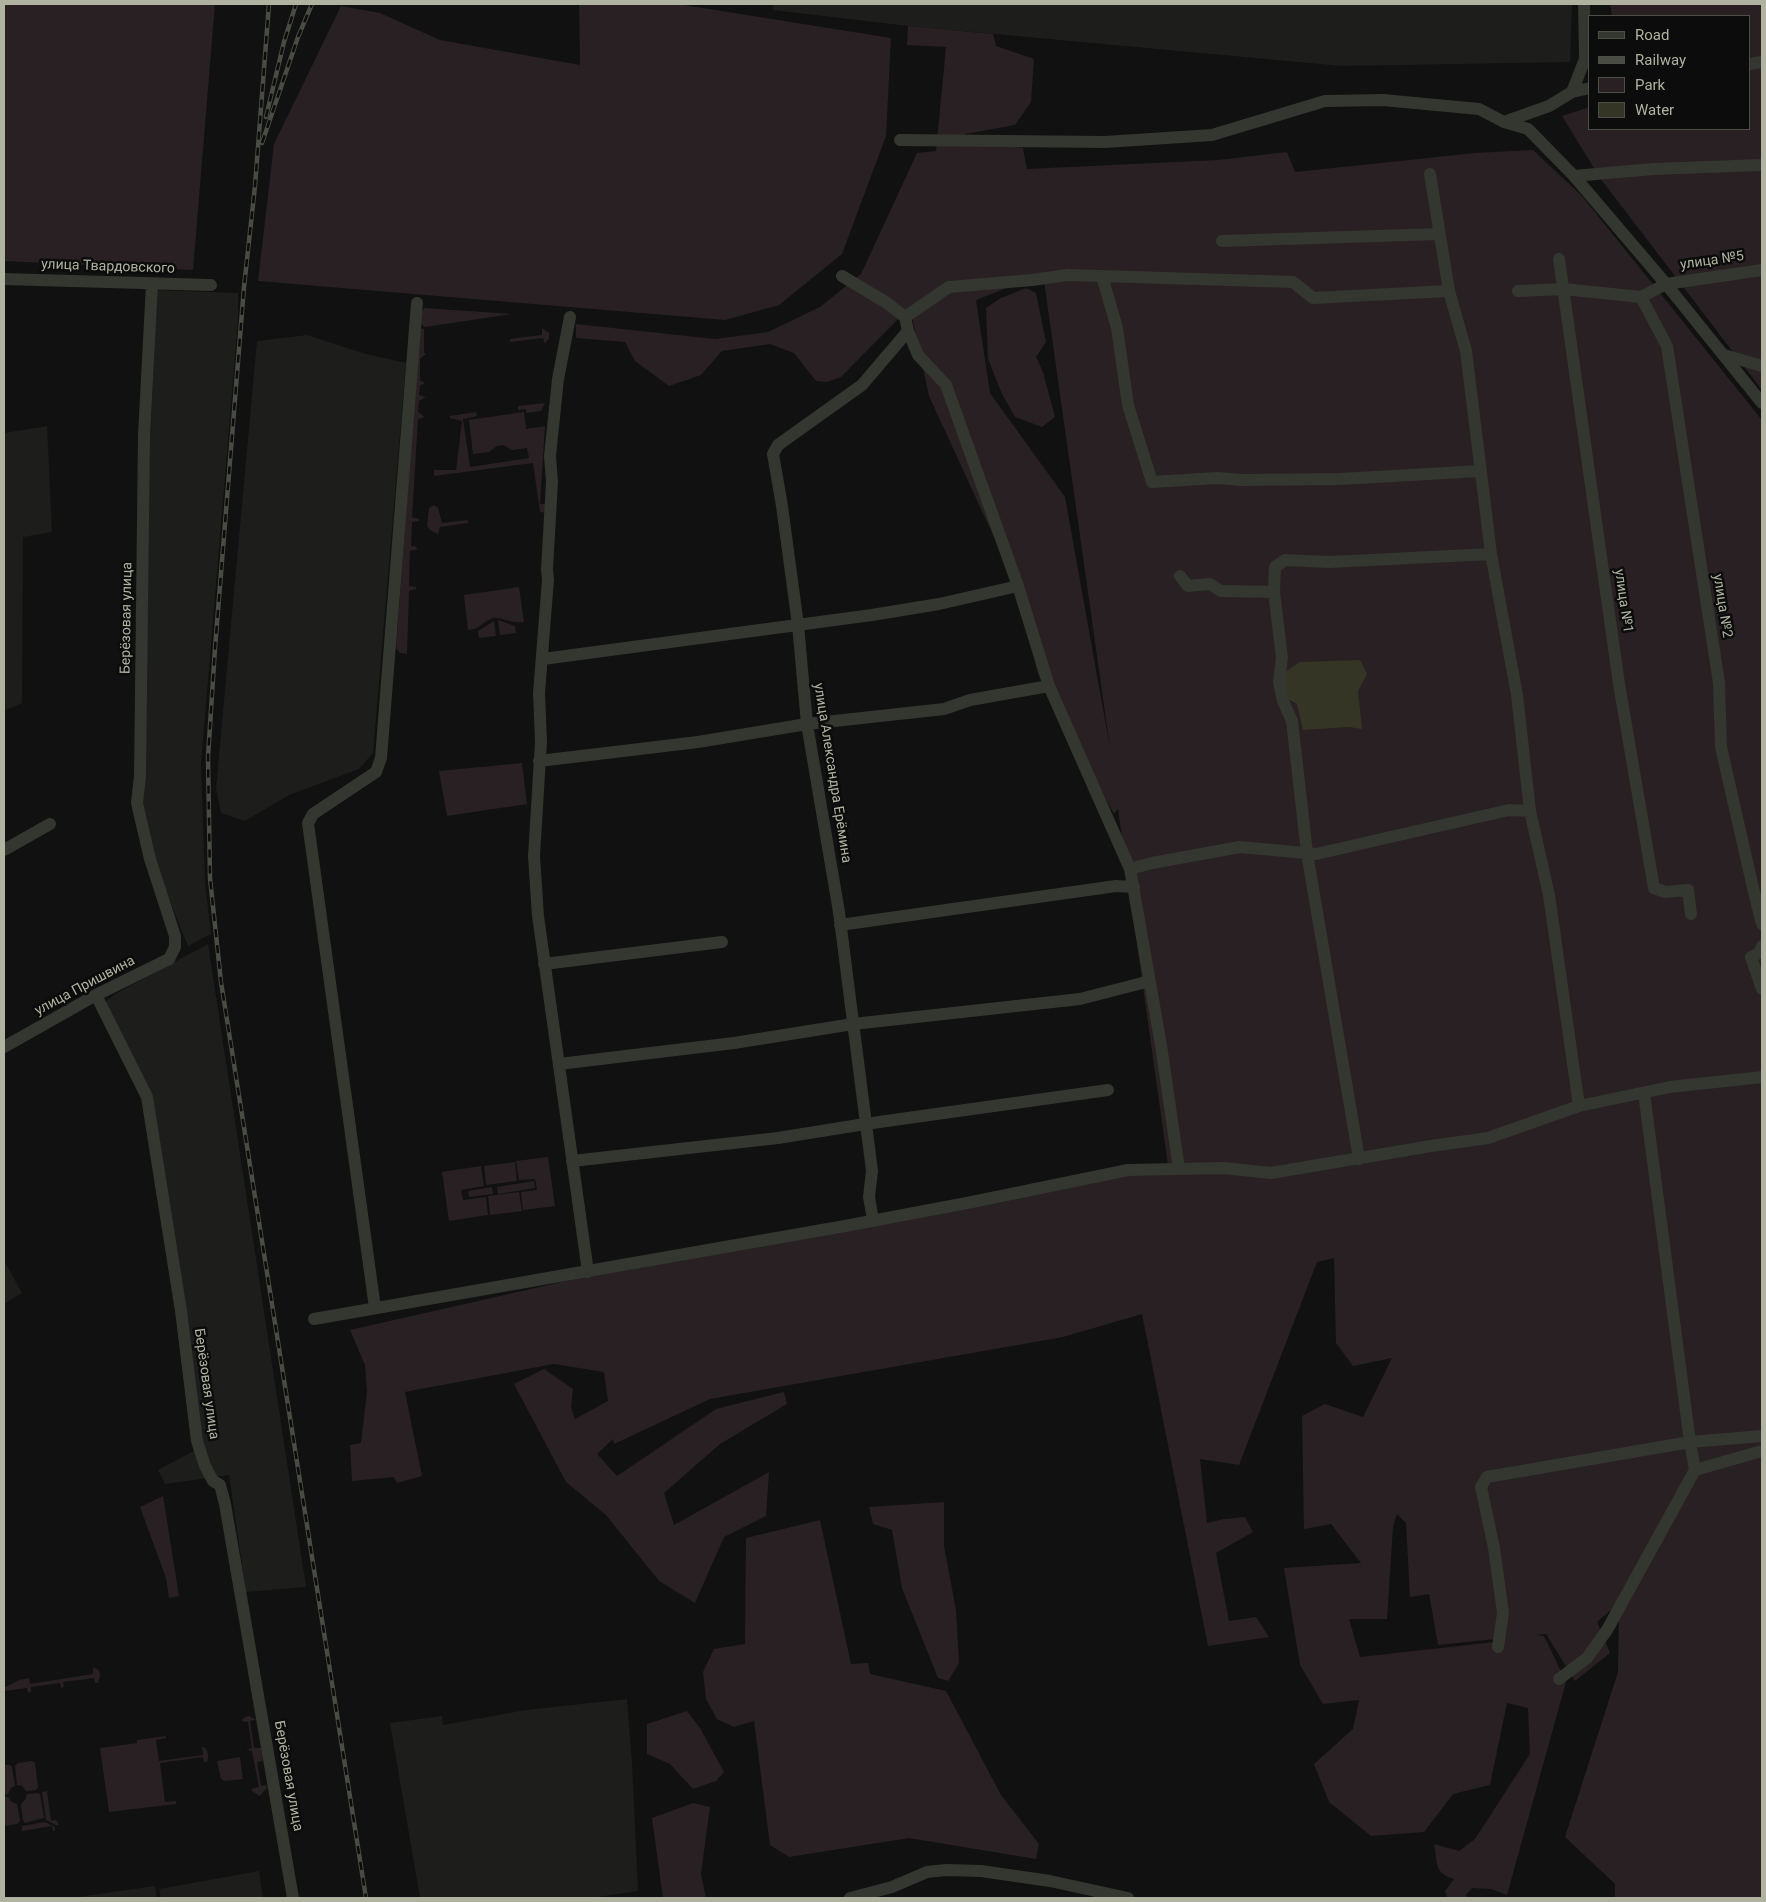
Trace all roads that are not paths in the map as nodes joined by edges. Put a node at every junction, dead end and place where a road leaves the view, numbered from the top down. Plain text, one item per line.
1 (1584, 4) edge
2 (1588, 88) edge
3 (1572, 92) junction
4 (1504, 122) junction
5 (900, 140) dead end
6 (1762, 165) edge
7 (1430, 174) dead end
8 (1574, 176) junction
9 (1440, 234) junction
10 (1222, 241) dead end
11 (1559, 260) dead end
12 (1762, 270) edge
13 (842, 276) dead end
14 (1102, 276) junction
15 (4, 279) edge
16 (152, 284) junction
17 (1666, 284) junction
18 (211, 285) dead end
19 (1564, 289) junction
20 (1449, 291) junction
21 (1518, 292) dead end
22 (1641, 297) junction
23 (417, 303) dead end
24 (570, 316) dead end
25 (905, 317) junction
26 (908, 331) junction
27 (1724, 355) junction
28 (1762, 366) edge
29 (1762, 404) edge
30 (1481, 471) junction
31 (1491, 554) junction
32 (1180, 576) dead end
33 (1018, 586) junction
34 (1274, 592) junction
35 (798, 624) junction
36 (543, 658) junction
37 (1049, 686) junction
38 (807, 724) junction
39 (539, 762) junction
40 (1530, 811) junction
41 (50, 824) dead end
42 (4, 850) edge
43 (1307, 853) junction
44 (1130, 869) junction
45 (1134, 887) junction
46 (1692, 914) dead end
47 (1762, 924) edge
48 (840, 925) junction
49 (722, 942) dead end
50 (1762, 946) edge
51 (175, 948) joint
52 (544, 964) junction
53 (1150, 981) junction
54 (1762, 988) edge
55 (96, 996) junction
56 (853, 1024) junction
57 (4, 1047) edge
58 (558, 1064) junction
59 (1762, 1077) edge
60 (1108, 1090) dead end
61 (1644, 1092) junction
62 (1579, 1106) junction
63 (865, 1124) junction
64 (1359, 1158) junction
65 (572, 1161) junction
66 (1179, 1169) junction
67 (873, 1220) junction
68 (588, 1272) junction
69 (375, 1308) junction
70 (314, 1319) dead end
71 (1762, 1436) edge
72 (1690, 1442) junction
73 (1762, 1451) edge
74 (1695, 1470) junction
75 (1498, 1647) dead end
76 (1559, 1679) dead end
77 (294, 1898) edge
78 (850, 1898) edge
79 (1128, 1898) edge

1 - 3 street
2 - 3 street
3 - 4 street
4 - 5 street
4 - 8 street
6 - 8 street
7 - 9 street
8 - 17 street
9 - 10 street
9 - 20 street
11 - 19 street, улица №1
12 - 17 street, улица №5
13 - 25 street
14 - 20 street
14 - 25 street
14 - 30 street
15 - 16 street, улица Твардовского
16 - 18 street, улица Твардовского
16 - 51 street, Берёзовая улица
17 - 22 street, улица №5
17 - 27 street
19 - 21 street
19 - 22 street
19 - 46 street, улица №1
20 - 30 street
22 - 47 street, улица №2
23 - 69 street
24 - 36 street
25 - 26 street
26 - 33 street
26 - 35 street, улица Александра Ерёмина
27 - 28 street
27 - 29 street
30 - 31 street
31 - 34 street
31 - 40 street
32 - 34 street
33 - 35 street
33 - 37 street
34 - 43 street
35 - 36 street
35 - 38 street, улица Александра Ерёмина
36 - 39 street
37 - 38 street
37 - 44 street
38 - 39 street
38 - 48 street, улица Александра Ерёмина
39 - 52 street
40 - 43 street
40 - 62 street
41 - 42 street
43 - 44 street
43 - 64 street
44 - 45 street
45 - 48 street
45 - 53 street
48 - 56 street, улица Александра Ерёмина
49 - 52 street
50 - 54 street
51 - 55 street, улица Пришвина
52 - 58 street
53 - 56 street
53 - 66 street
55 - 57 street, улица Пришвина
55 - 77 street, Берёзовая улица
56 - 58 street
56 - 63 street, улица Александра Ерёмина
58 - 65 street
59 - 61 street
60 - 63 street
61 - 62 street
61 - 72 street
62 - 64 street
63 - 65 street
63 - 67 street, улица Александра Ерёмина
64 - 66 street
65 - 68 street
66 - 67 street
67 - 68 street
68 - 69 street
69 - 70 street
71 - 72 street
72 - 74 street
72 - 75 street
73 - 74 street
74 - 76 street
78 - 79 street

